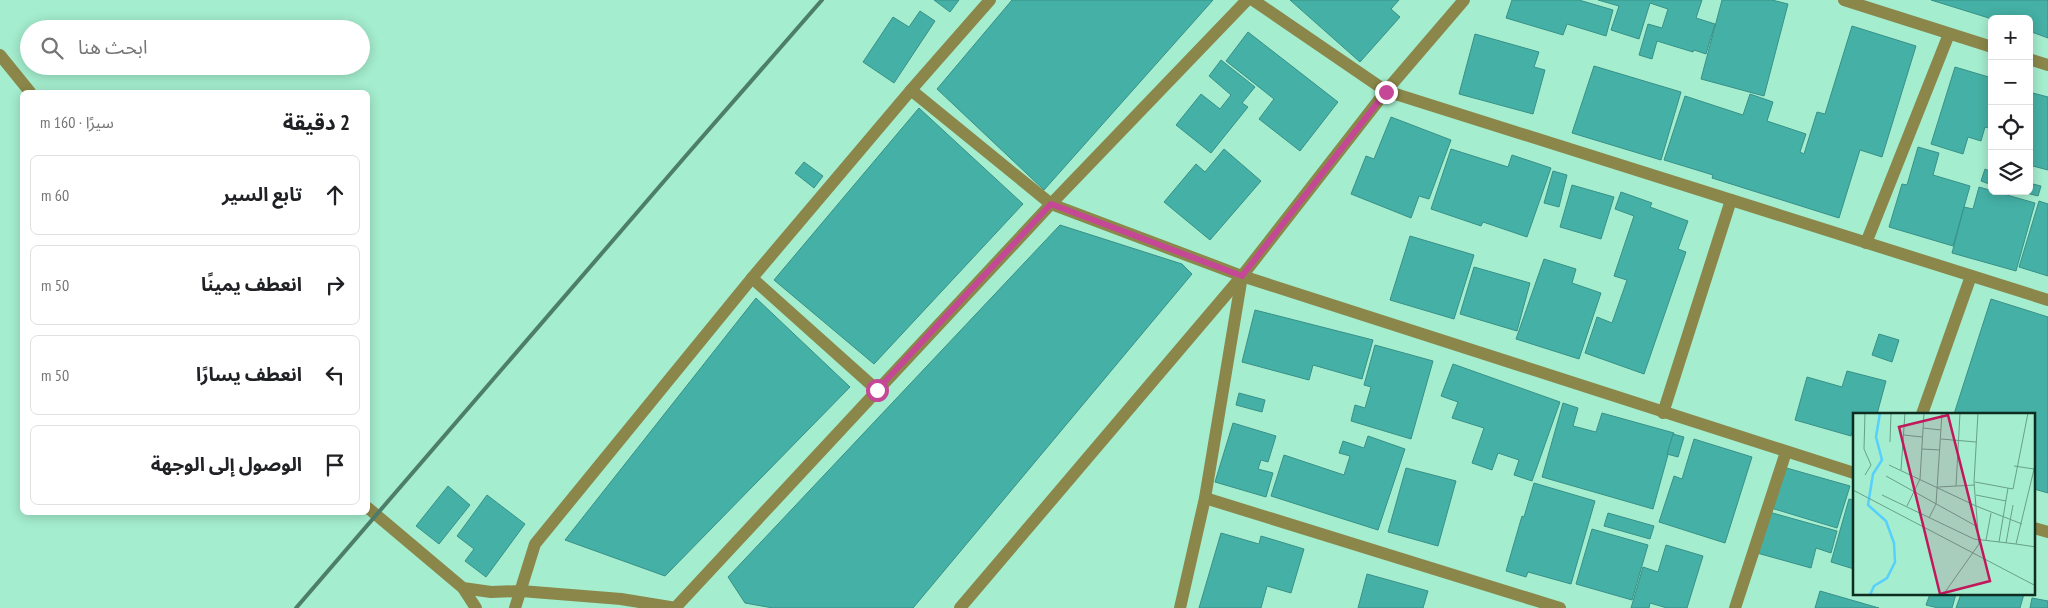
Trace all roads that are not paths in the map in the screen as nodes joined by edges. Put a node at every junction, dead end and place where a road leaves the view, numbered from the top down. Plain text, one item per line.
1 (990, 0) edge
2 (1247, 0) edge
3 (1253, 0) edge
4 (1464, 0) edge
5 (1844, 0) edge
6 (1949, 34) junction
7 (1988, 46) edge
8 (0, 55) edge
9 (2032, 60) edge
10 (2048, 65) edge
11 (28, 90) edge
12 (911, 90) junction
13 (1386, 92) junction
14 (1731, 200) junction
15 (1051, 204) junction
16 (1866, 243) junction
17 (1242, 276) junction
18 (1971, 276) junction
19 (752, 278) junction
20 (2048, 300) edge
21 (877, 390) junction
22 (1663, 413) junction
23 (1922, 413) edge
24 (1786, 452) junction
25 (1853, 473) edge
26 (1205, 498) junction
27 (370, 510) edge
28 (463, 588) junction
29 (521, 590) junction
30 (476, 608) edge
31 (515, 608) edge
32 (675, 608) edge
33 (960, 608) edge
34 (1180, 608) edge
35 (1560, 608) edge
36 (1735, 608) edge

1 - 12 street
2 - 15 street
3 - 13 street
4 - 13 street
5 - 6 street
6 - 7 street
6 - 16 street
8 - 11 street
9 - 10 street
12 - 15 street
12 - 19 street
13 - 14 street
13 - 17 street
14 - 16 street
14 - 22 street
15 - 17 street
15 - 21 street
16 - 18 street
17 - 22 street
17 - 26 street
17 - 33 street
18 - 20 street
18 - 23 street
19 - 21 street
19 - 29 street
21 - 32 street
22 - 24 street
24 - 25 street
24 - 36 street
26 - 34 street
26 - 35 street
27 - 28 street
28 - 29 street
28 - 30 street
29 - 31 street
29 - 32 street

